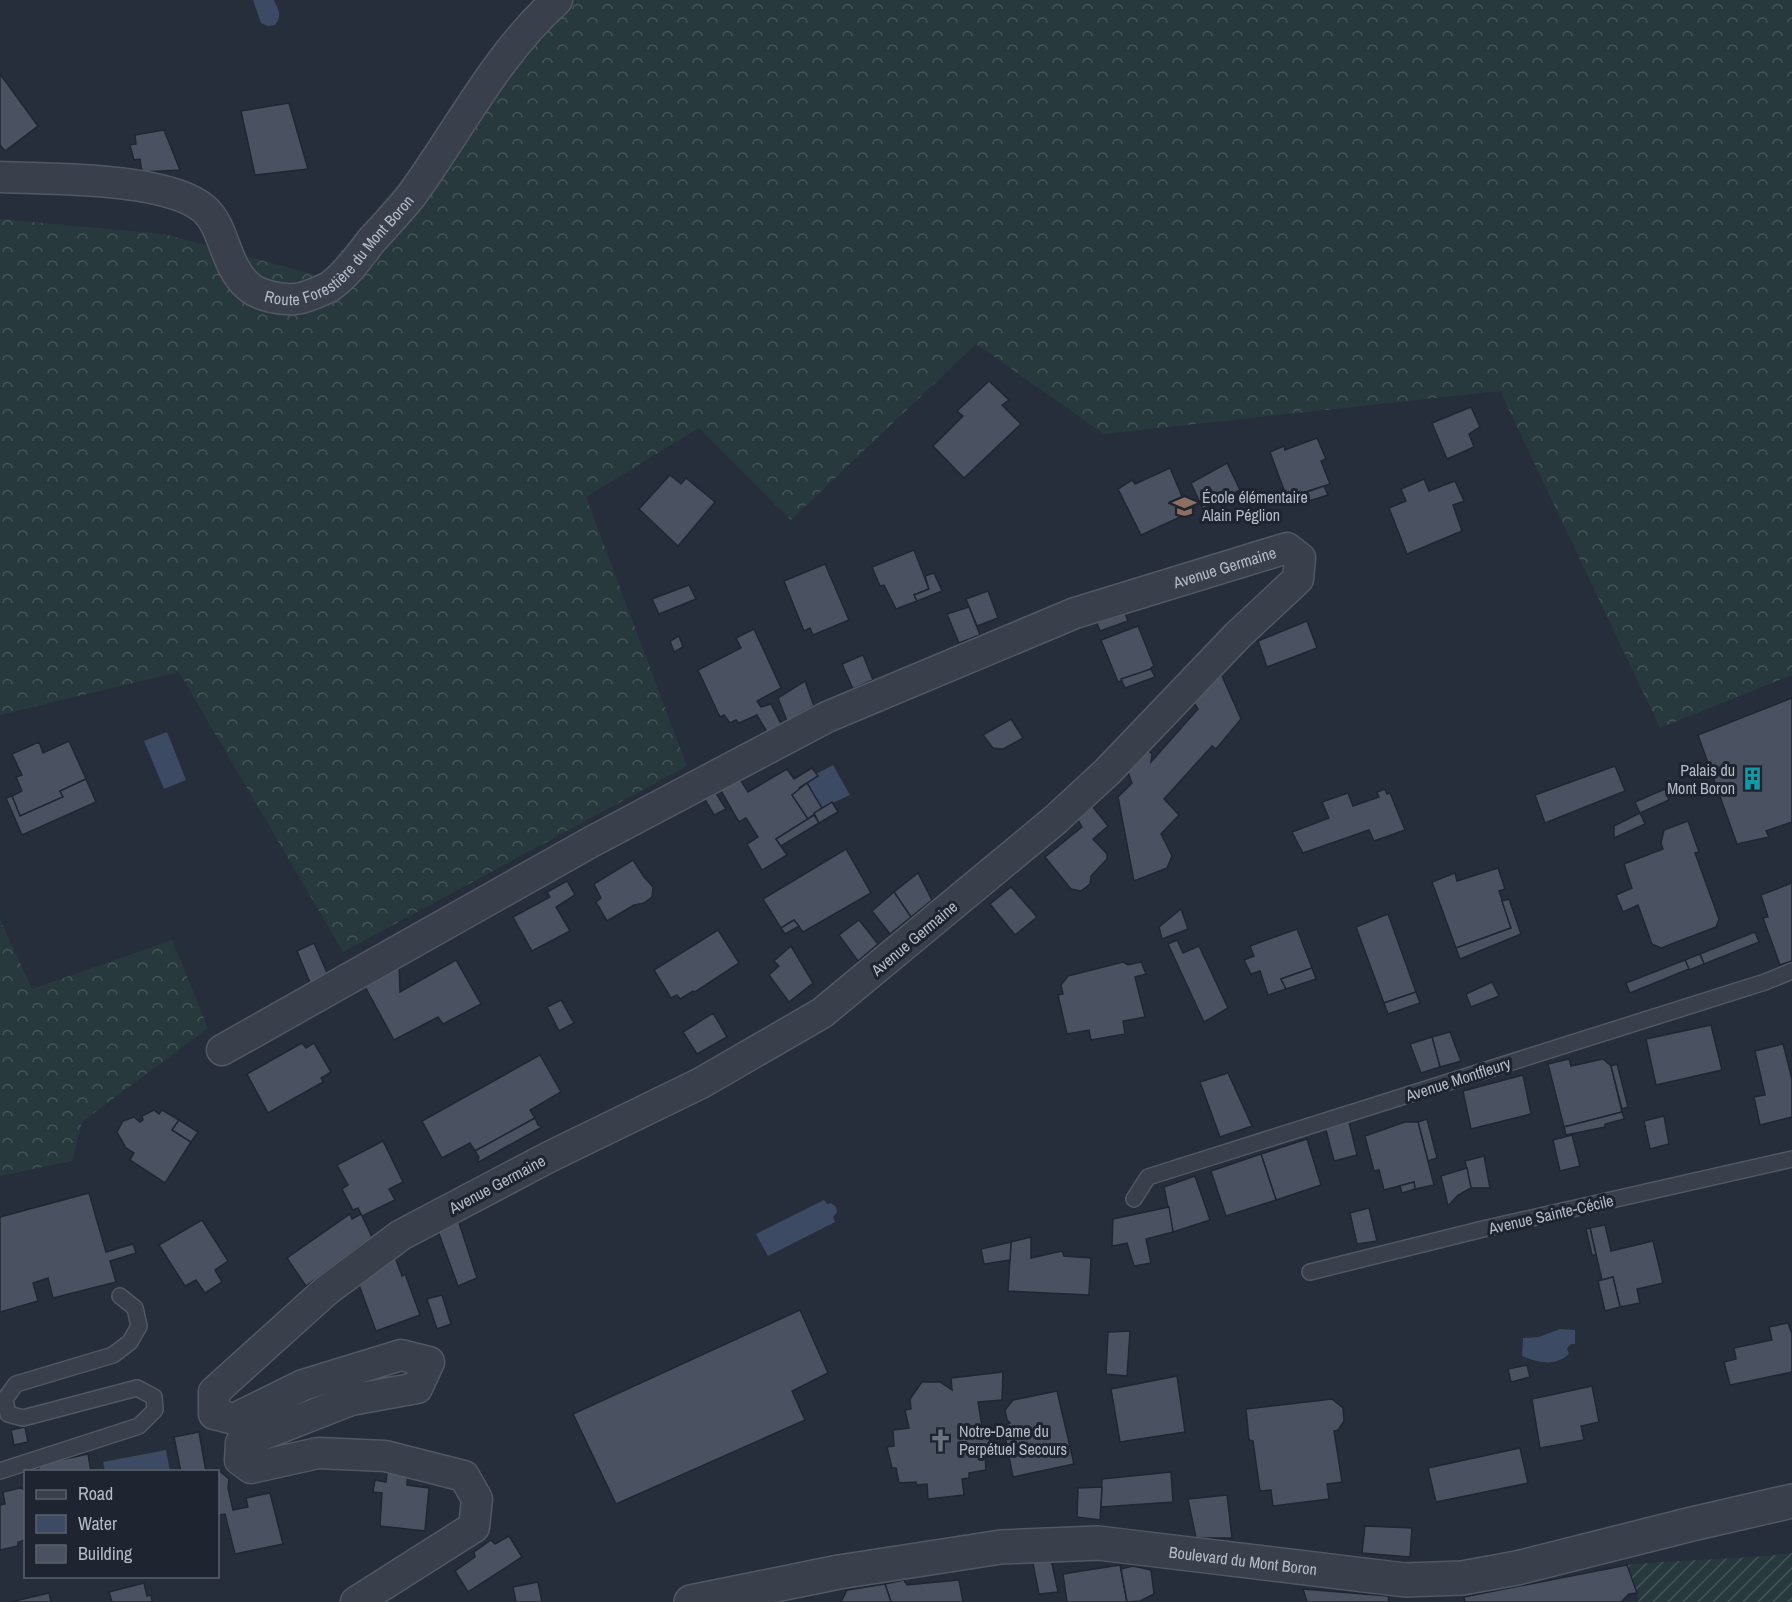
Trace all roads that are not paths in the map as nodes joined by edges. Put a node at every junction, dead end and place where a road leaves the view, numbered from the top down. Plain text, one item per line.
1 (557, 0) edge
2 (0, 177) edge
3 (1792, 970) edge
4 (222, 1050) dead end
5 (1792, 1159) edge
6 (1134, 1199) dead end
7 (1310, 1272) dead end
8 (120, 1296) dead end
9 (0, 1471) edge
10 (1792, 1501) edge
11 (356, 1602) edge
12 (691, 1602) edge

1 - 2 street, Route Forestière du Mont Boron
3 - 6 lane, Avenue Montfleury
4 - 11 street, Avenue Germaine
5 - 7 lane, Avenue Sainte-Cécile
8 - 9 lane
10 - 12 street, Boulevard du Mont Boron

